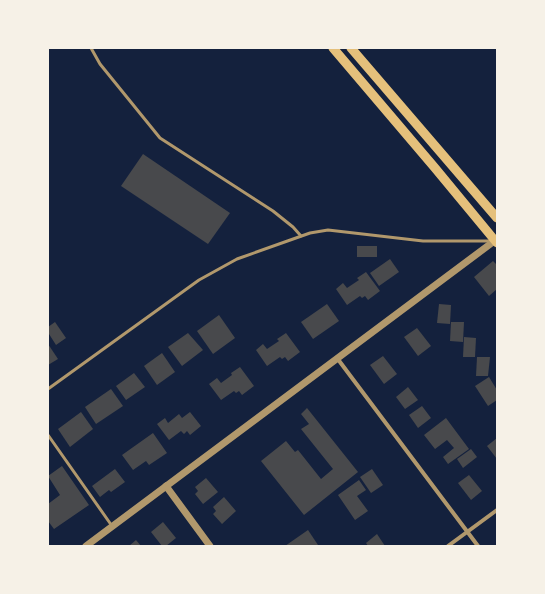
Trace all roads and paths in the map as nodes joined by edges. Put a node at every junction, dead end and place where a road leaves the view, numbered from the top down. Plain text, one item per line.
1 (91, 48) edge
2 (333, 48) edge
3 (352, 49) edge
4 (341, 58) junction
5 (394, 97) junction
6 (383, 107) junction
7 (445, 158) junction
8 (435, 168) junction
9 (497, 218) edge
10 (301, 236) junction
11 (496, 241) edge
12 (337, 358) junction
13 (48, 389) edge
14 (48, 435) edge
15 (166, 486) junction
16 (497, 510) edge
17 (112, 526) junction
18 (467, 532) junction
19 (86, 546) edge
20 (210, 546) edge
21 (448, 546) edge
22 (478, 546) edge

1 - 10 lane
2 - 4 main road
3 - 4 main road
3 - 5 main road
4 - 6 main road
5 - 6 main road
5 - 7 main road
6 - 8 main road
7 - 8 main road
7 - 9 main road
8 - 11 main road
10 - 11 lane
10 - 13 lane
11 - 12 street
12 - 15 street
12 - 18 street
14 - 17 lane
15 - 17 street
15 - 20 street
16 - 18 street
17 - 19 street
18 - 21 street
18 - 22 street

